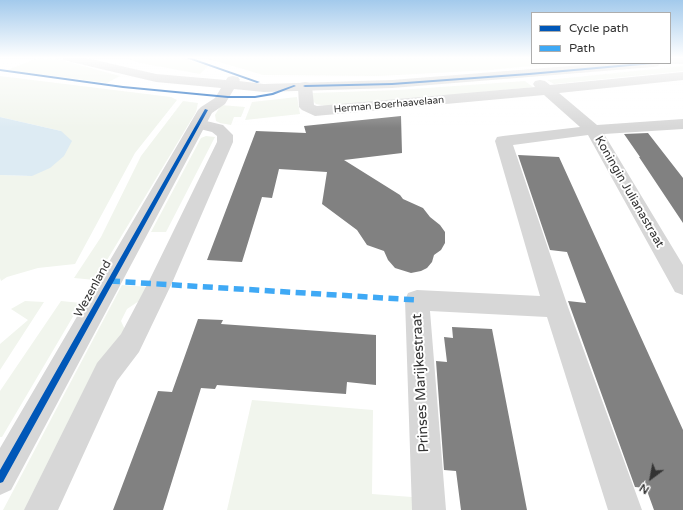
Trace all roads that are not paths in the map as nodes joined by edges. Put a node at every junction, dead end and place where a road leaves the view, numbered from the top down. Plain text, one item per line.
1 (204, 81) edge
2 (217, 81) edge
3 (436, 81) edge
4 (537, 81) edge
5 (636, 81) edge
6 (225, 82) junction
7 (299, 86) junction
8 (547, 90) junction
9 (202, 117) junction
10 (683, 124) edge
11 (592, 130) junction
12 (683, 285) edge
13 (556, 307) junction
14 (0, 479) edge
15 (41, 510) edge
16 (428, 510) edge
17 (625, 510) edge

1 - 6 street, Herman Boerhaavelaan
2 - 6 street, Herman Boerhaavelaan
3 - 7 street, Herman Boerhaavelaan
4 - 8 street, Koningin Julianastraat
5 - 8 street, Herman Boerhaavelaan
6 - 7 street, Herman Boerhaavelaan
6 - 9 street, Wezenland
7 - 8 street, Herman Boerhaavelaan
8 - 11 street, Koningin Julianastraat
9 - 14 street, Wezenland
9 - 15 street
10 - 11 street
11 - 12 street, Koningin Julianastraat
11 - 13 street
13 - 16 street, Prinses Marijkestraat
13 - 17 street

